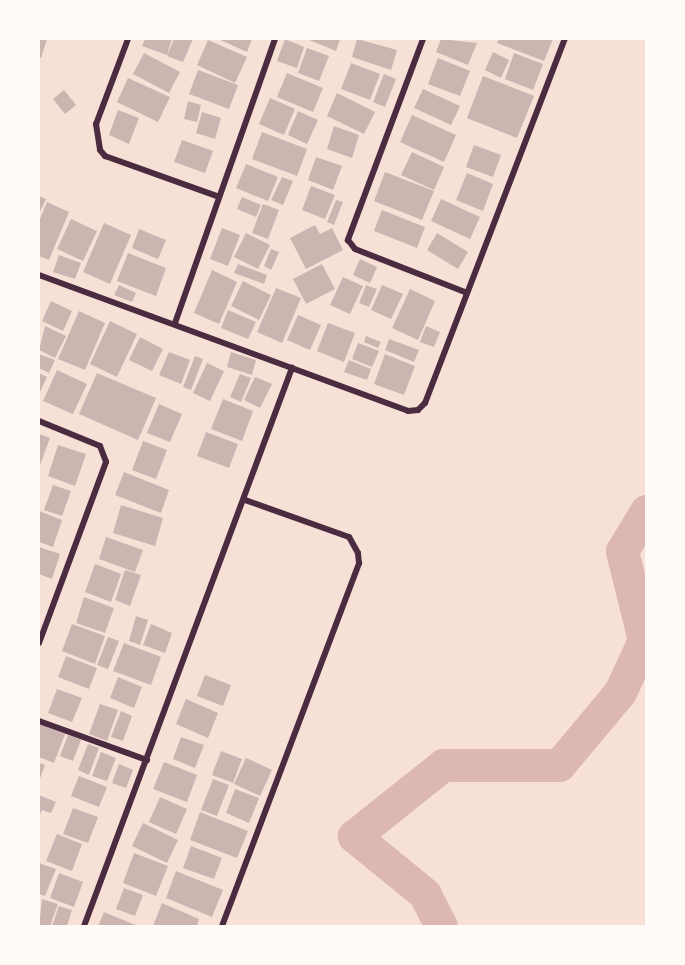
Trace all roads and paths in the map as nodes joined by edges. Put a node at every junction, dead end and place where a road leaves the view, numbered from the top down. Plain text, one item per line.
1 (128, 39) edge
2 (275, 39) edge
3 (423, 39) edge
4 (565, 39) edge
5 (217, 196) junction
6 (41, 276) edge
7 (39, 284) edge
8 (467, 293) junction
9 (175, 323) junction
10 (292, 368) junction
11 (39, 421) edge
12 (245, 500) junction
13 (39, 643) edge
14 (39, 721) edge
15 (147, 760) junction
16 (84, 926) edge
17 (222, 926) edge

1 - 5 street
2 - 5 street
3 - 8 street
4 - 8 street
5 - 9 street
6 - 7 street
6 - 9 street
8 - 10 street
9 - 10 street
10 - 12 street
11 - 13 street
12 - 15 street
12 - 17 street
14 - 15 street
15 - 16 street

